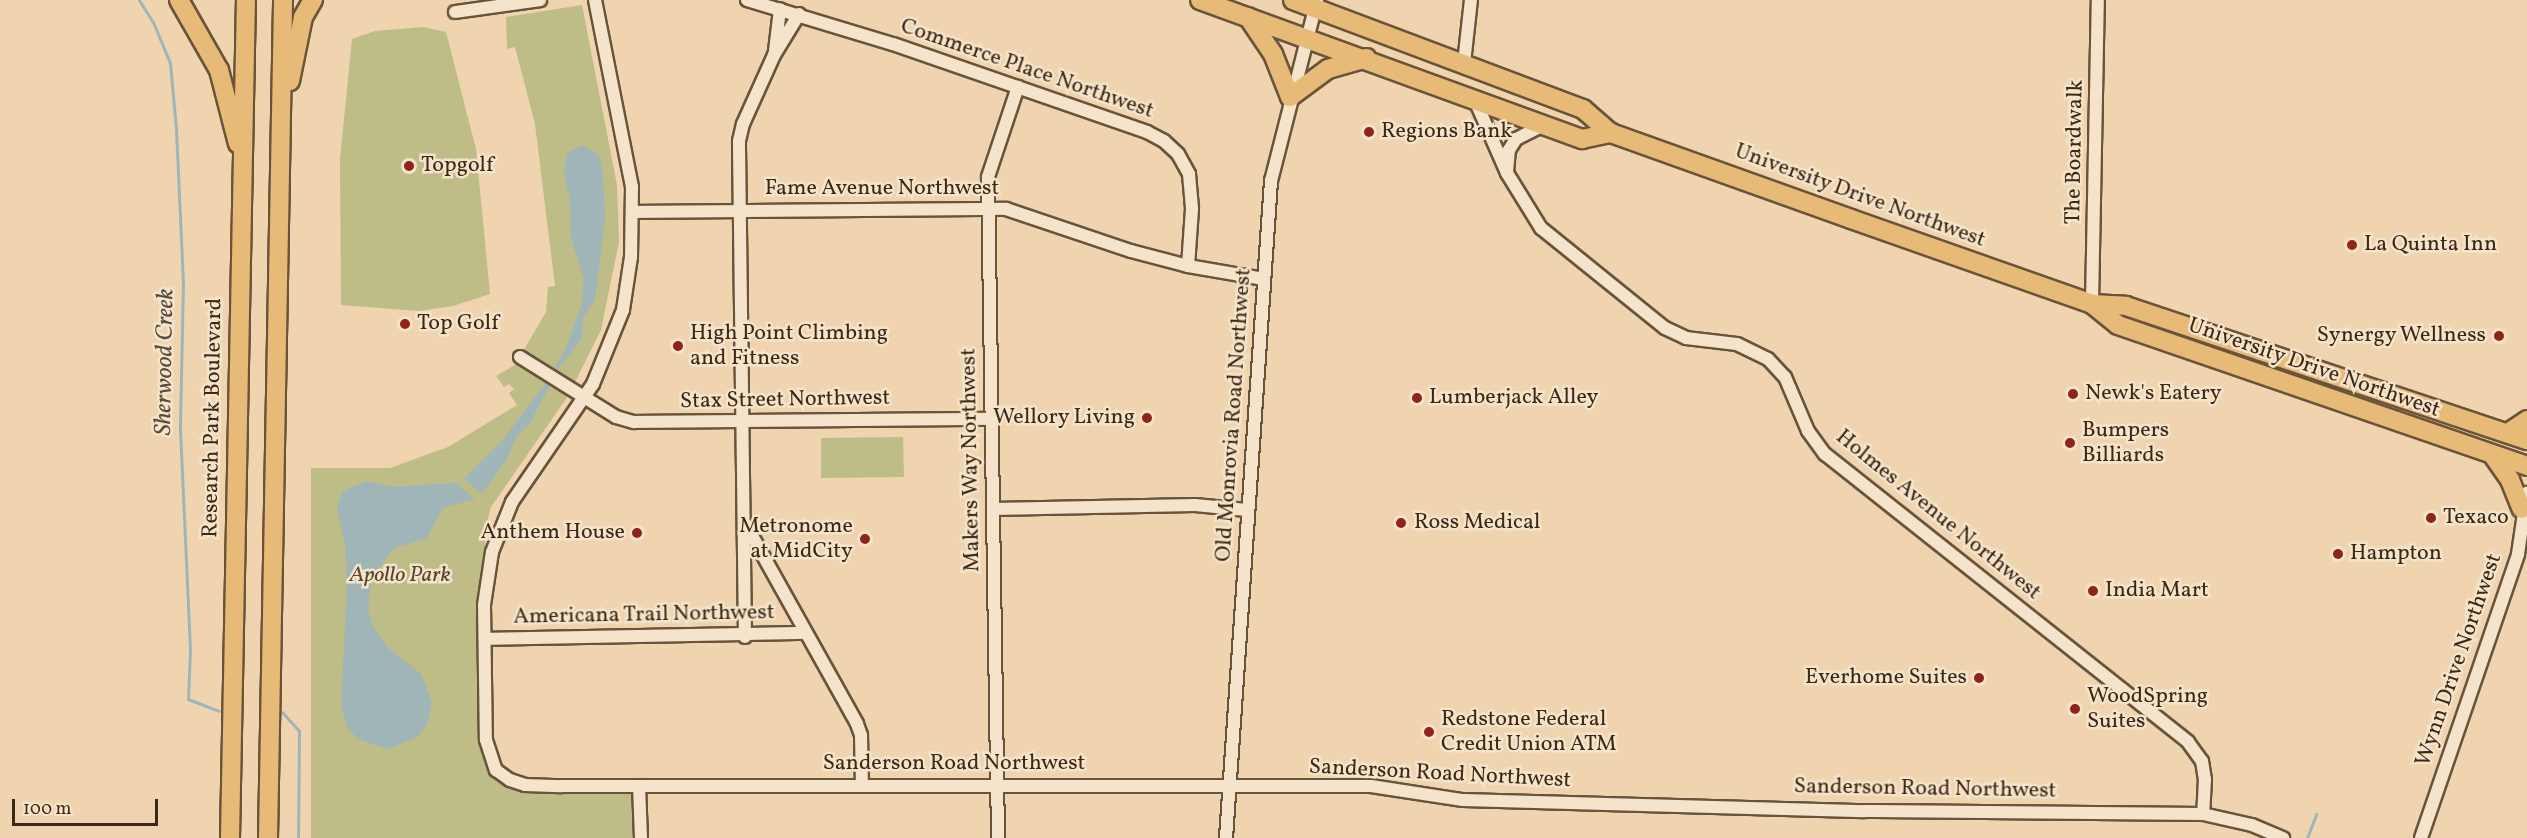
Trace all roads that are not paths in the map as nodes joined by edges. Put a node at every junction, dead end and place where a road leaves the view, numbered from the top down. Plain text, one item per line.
1 (179, 0) edge
2 (246, 0) edge
3 (283, 0) edge
4 (313, 0) edge
5 (540, 0) edge
6 (595, 0) edge
7 (747, 0) edge
8 (1200, 0) edge
9 (1293, 0) edge
10 (1471, 0) edge
11 (2098, 0) edge
12 (1317, 4) edge
13 (786, 6) edge
14 (455, 12) dead end
15 (799, 14) junction
16 (1248, 17) junction
17 (1307, 38) junction
18 (774, 55) junction
19 (1366, 58) junction
20 (1464, 63) junction
21 (1018, 87) junction
22 (1290, 97) junction
23 (1475, 100) junction
24 (1545, 125) junction
25 (280, 130) junction
26 (1611, 133) junction
27 (244, 167) junction
28 (1507, 173) junction
29 (988, 208) junction
30 (741, 211) junction
31 (634, 212) junction
32 (1188, 266) junction
33 (1264, 279) junction
34 (2092, 304) junction
35 (520, 357) dead end
36 (585, 398) junction
37 (991, 419) junction
38 (2527, 420) edge
39 (745, 421) junction
40 (2508, 433) junction
41 (2527, 440) edge
42 (2492, 454) junction
43 (2527, 466) edge
44 (2525, 501) edge
45 (993, 509) junction
46 (1247, 510) junction
47 (745, 524) junction
48 (2527, 539) edge
49 (2518, 554) junction
50 (805, 633) junction
51 (745, 637) junction
52 (485, 639) junction
53 (862, 785) junction
54 (997, 785) junction
55 (639, 786) junction
56 (1230, 786) junction
57 (2203, 814) junction
58 (230, 838) edge
59 (268, 838) edge
60 (641, 838) edge
61 (998, 838) edge
62 (1226, 838) edge
63 (2283, 838) edge
64 (2421, 838) edge

1 - 27 highway
2 - 27 highway, Research Park Boulevard
3 - 25 highway
4 - 25 highway
5 - 14 street
6 - 31 street, Sanderson Road Northwest
7 - 13 street, Commerce Place Northwest
8 - 16 highway
9 - 12 highway, University Drive Northwest
10 - 20 street
11 - 34 street, The Boardwalk
12 - 17 street, Old Monrovia Road Northwest
12 - 20 highway, University Drive Northwest
13 - 15 street, Commerce Place Northwest
13 - 18 street
15 - 18 street
15 - 21 street, Commerce Place Northwest
16 - 17 highway
16 - 22 highway
17 - 19 highway
17 - 22 street, Old Monrovia Road Northwest
18 - 30 street
19 - 22 highway
19 - 23 highway
20 - 26 highway, University Drive Northwest
21 - 29 street, Makers Way Northwest
21 - 32 street, Commerce Place Northwest
22 - 33 street, Old Monrovia Road Northwest
23 - 24 highway
23 - 28 street, Holmes Avenue Northwest
24 - 26 highway
24 - 28 street
25 - 59 highway
26 - 34 highway, University Drive Northwest
27 - 58 highway, Research Park Boulevard
28 - 57 street, Holmes Avenue Northwest
29 - 30 street, Fame Avenue Northwest
29 - 32 street, Fame Avenue Northwest
29 - 37 street, Makers Way Northwest
30 - 31 street, Fame Avenue Northwest
30 - 39 street
31 - 36 street, Sanderson Road Northwest
32 - 33 street, Fame Avenue Northwest
33 - 46 street, Old Monrovia Road Northwest
34 - 40 highway, University Drive Northwest
34 - 42 highway, University Drive Northwest
35 - 36 street, Stax Street Northwest
36 - 39 street, Stax Street Northwest
36 - 52 street, Sanderson Road Northwest
37 - 39 street, Stax Street Northwest
37 - 45 street, Makers Way Northwest
38 - 40 highway
39 - 47 street
40 - 41 highway, University Drive Northwest
42 - 43 highway, University Drive Northwest
42 - 44 highway
44 - 49 street, Wynn Drive Northwest
45 - 46 street
45 - 54 street, Makers Way Northwest
46 - 56 street, Old Monrovia Road Northwest
47 - 50 street
47 - 51 street
48 - 49 street
49 - 64 street, Wynn Drive Northwest
50 - 51 street, Americana Trail Northwest
50 - 53 street
51 - 52 street, Americana Trail Northwest
52 - 55 street, Sanderson Road Northwest
53 - 54 street, Sanderson Road Northwest
53 - 55 street, Sanderson Road Northwest
54 - 56 street, Sanderson Road Northwest
54 - 61 street, Makers Way Northwest
55 - 60 street
56 - 57 street, Sanderson Road Northwest
56 - 62 street, Old Monrovia Road Northwest
57 - 63 street

